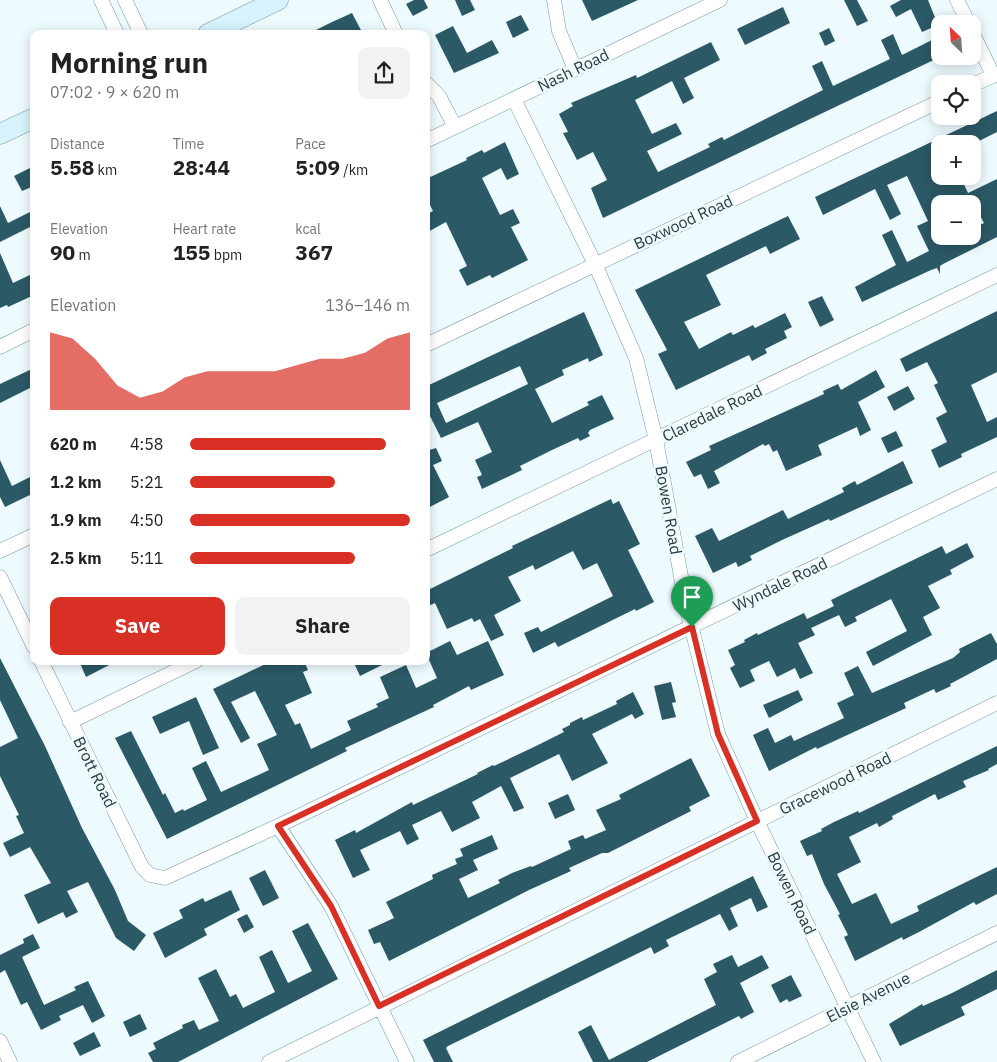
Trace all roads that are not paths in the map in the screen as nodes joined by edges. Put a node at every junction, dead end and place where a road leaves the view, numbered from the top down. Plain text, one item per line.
1 (101, 0) edge
2 (126, 0) edge
3 (278, 0) edge
4 (380, 0) edge
5 (554, 0) edge
6 (720, 0) edge
7 (957, 0) edge
8 (964, 15) edge
9 (115, 30) edge
10 (139, 30) edge
11 (216, 30) edge
12 (394, 30) edge
13 (981, 48) edge
14 (575, 69) junction
15 (995, 74) edge
16 (981, 81) edge
17 (430, 87) edge
18 (514, 99) junction
19 (931, 104) edge
20 (30, 120) edge
21 (455, 127) junction
22 (0, 134) edge
23 (430, 139) edge
24 (595, 264) junction
25 (997, 275) edge
26 (30, 332) edge
27 (430, 343) edge
28 (0, 347) edge
29 (656, 440) junction
30 (997, 479) edge
31 (30, 536) edge
32 (430, 548) edge
33 (0, 551) edge
34 (0, 577) edge
35 (692, 627) junction
36 (30, 638) edge
37 (43, 665) edge
38 (188, 665) edge
39 (997, 703) edge
40 (70, 722) junction
41 (757, 821) junction
42 (278, 826) junction
43 (156, 878) joint
44 (997, 933) edge
45 (379, 1006) junction
46 (847, 1008) junction
47 (0, 1041) edge
48 (10, 1062) edge
49 (269, 1062) edge
50 (407, 1062) edge
51 (738, 1062) edge
52 (874, 1062) edge

1 - 9 street
2 - 10 street
3 - 11 main road
4 - 12 street
5 - 14 street
6 - 14 street, Nash Road
7 - 8 street
13 - 15 street
14 - 18 street, Nash Road
15 - 16 street
17 - 21 street
18 - 21 street, Nash Road
18 - 24 street, Bowen Road
19 - 24 street, Boxwood Road
20 - 22 main road
21 - 23 street, Nash Road
24 - 27 street, Boxwood Road
24 - 29 street, Bowen Road
25 - 29 street, Claredale Road
26 - 28 street
29 - 32 street, Claredale Road
29 - 35 street, Bowen Road
30 - 35 street, Wyndale Road
31 - 33 street
34 - 36 street
35 - 41 street, Bowen Road
35 - 42 street, Wyndale Road
37 - 40 street, Brott Road
38 - 40 street
39 - 41 street, Gracewood Road
40 - 43 street, Brott Road
41 - 45 street, Gracewood Road
41 - 46 street, Bowen Road
42 - 43 street, Wyndale Road
42 - 45 street
44 - 46 street, Elsie Avenue
45 - 49 street, Gracewood Road
45 - 50 street
46 - 51 street, Elsie Avenue
46 - 52 street, Bowen Road
47 - 48 street

